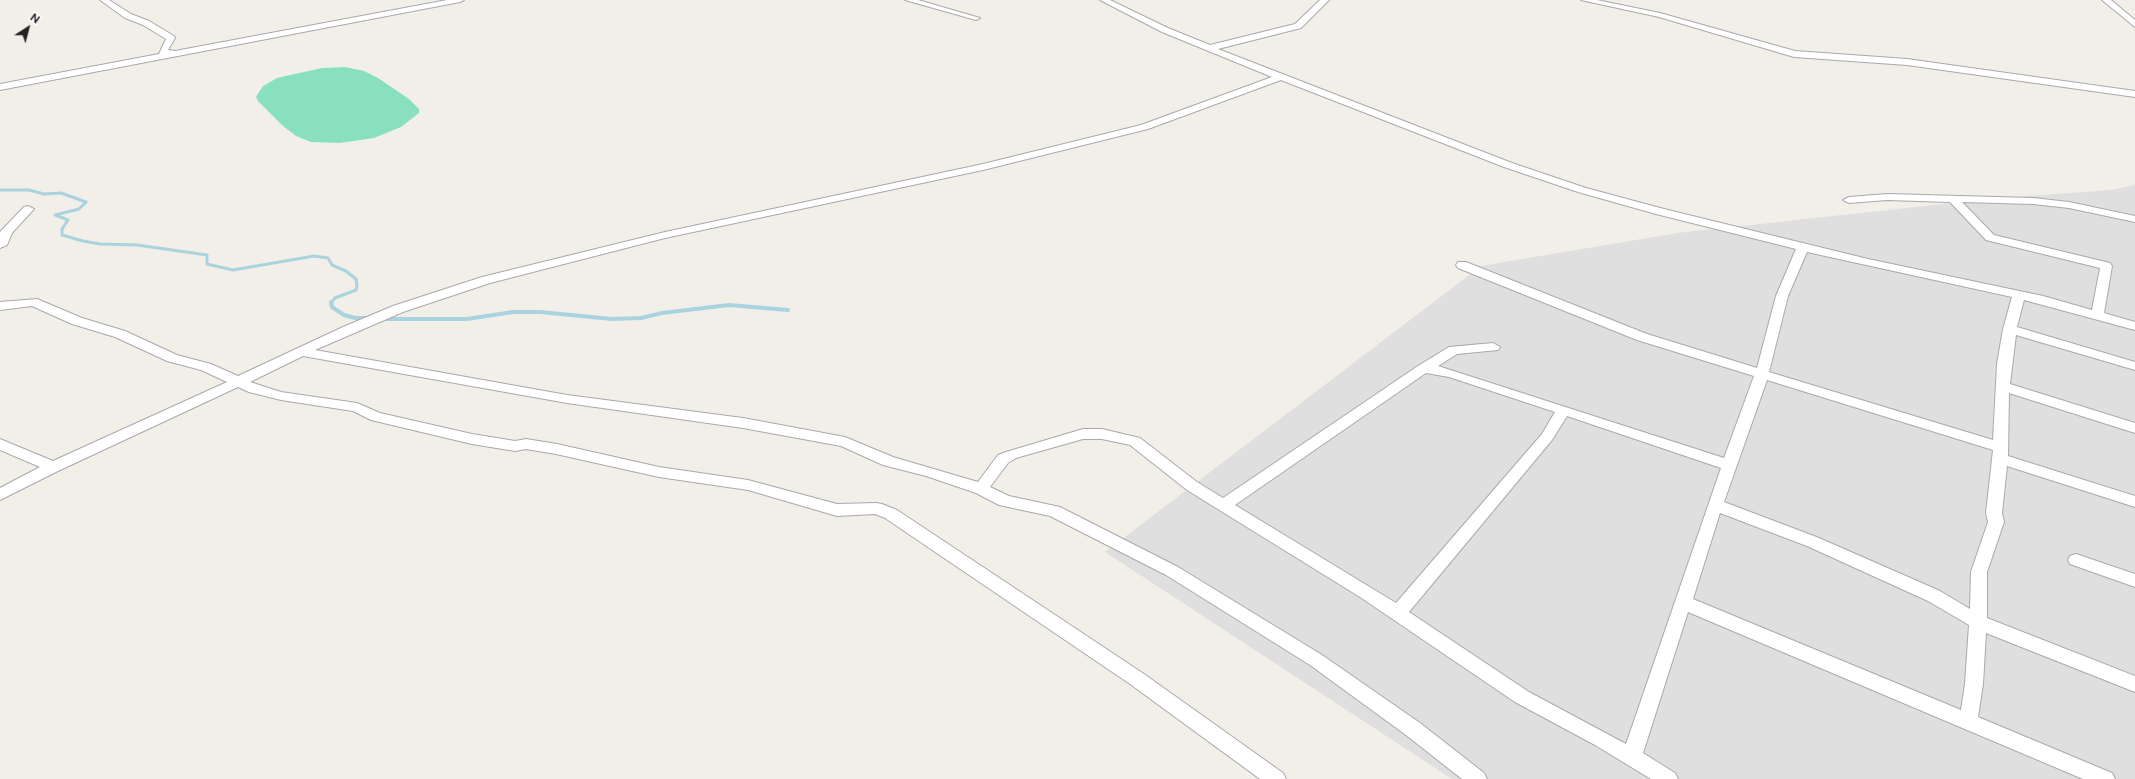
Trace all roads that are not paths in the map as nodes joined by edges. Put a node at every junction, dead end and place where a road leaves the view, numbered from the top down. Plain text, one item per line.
1 (104, 0) edge
2 (460, 0) edge
3 (909, 0) edge
4 (1104, 0) edge
5 (1325, 0) edge
6 (1585, 0) edge
7 (2106, 0) edge
8 (976, 18) dead end
9 (2135, 24) edge
10 (1210, 48) junction
11 (195, 50) junction
12 (1280, 77) junction
13 (0, 87) edge
14 (2135, 94) edge
15 (1953, 199) junction
16 (1849, 200) dead end
17 (28, 209) dead end
18 (2135, 219) edge
19 (0, 244) edge
20 (1804, 247) junction
21 (1462, 265) dead end
22 (2019, 295) junction
23 (0, 306) edge
24 (2097, 315) junction
25 (2135, 326) edge
26 (2010, 329) junction
27 (1493, 347) dead end
28 (301, 352) junction
29 (2135, 366) edge
30 (1423, 369) junction
31 (1762, 374) junction
32 (240, 381) junction
33 (2003, 386) junction
34 (1564, 410) junction
35 (2135, 428) edge
36 (0, 444) edge
37 (2001, 453) junction
38 (1729, 465) junction
39 (53, 467) junction
40 (980, 489) junction
41 (0, 495) edge
42 (2135, 502) edge
43 (1224, 505) junction
44 (1715, 505) junction
45 (2076, 560) dead end
46 (2135, 581) edge
47 (1683, 602) junction
48 (1398, 613) junction
49 (1978, 622) junction
50 (2135, 684) edge
51 (1968, 723) junction
52 (1632, 756) junction
53 (1276, 779) edge
54 (1477, 779) edge
55 (1668, 779) edge
56 (2106, 779) edge

1 - 11 street
2 - 11 street
3 - 8 street
4 - 10 street
5 - 10 street
6 - 14 street
7 - 9 street
10 - 12 street
11 - 13 street
12 - 20 street
12 - 28 street
15 - 16 street
15 - 18 street
15 - 24 street
17 - 19 street
20 - 22 street
20 - 31 street
21 - 31 street
22 - 24 street
22 - 26 street
23 - 32 street
24 - 25 street
26 - 29 street
26 - 33 street
27 - 30 street
28 - 32 street
28 - 40 street
30 - 34 street
30 - 43 street
31 - 37 street
31 - 38 street
32 - 39 street
32 - 53 street
33 - 35 street
33 - 37 street
34 - 38 street
34 - 48 street
36 - 39 street
37 - 42 street
37 - 49 street
38 - 44 street
39 - 41 street
40 - 43 street
40 - 54 street
43 - 48 street
44 - 47 street
44 - 49 street
45 - 46 street
47 - 51 street
47 - 52 street
48 - 52 street
49 - 50 street
49 - 51 street
51 - 56 street
52 - 55 street

